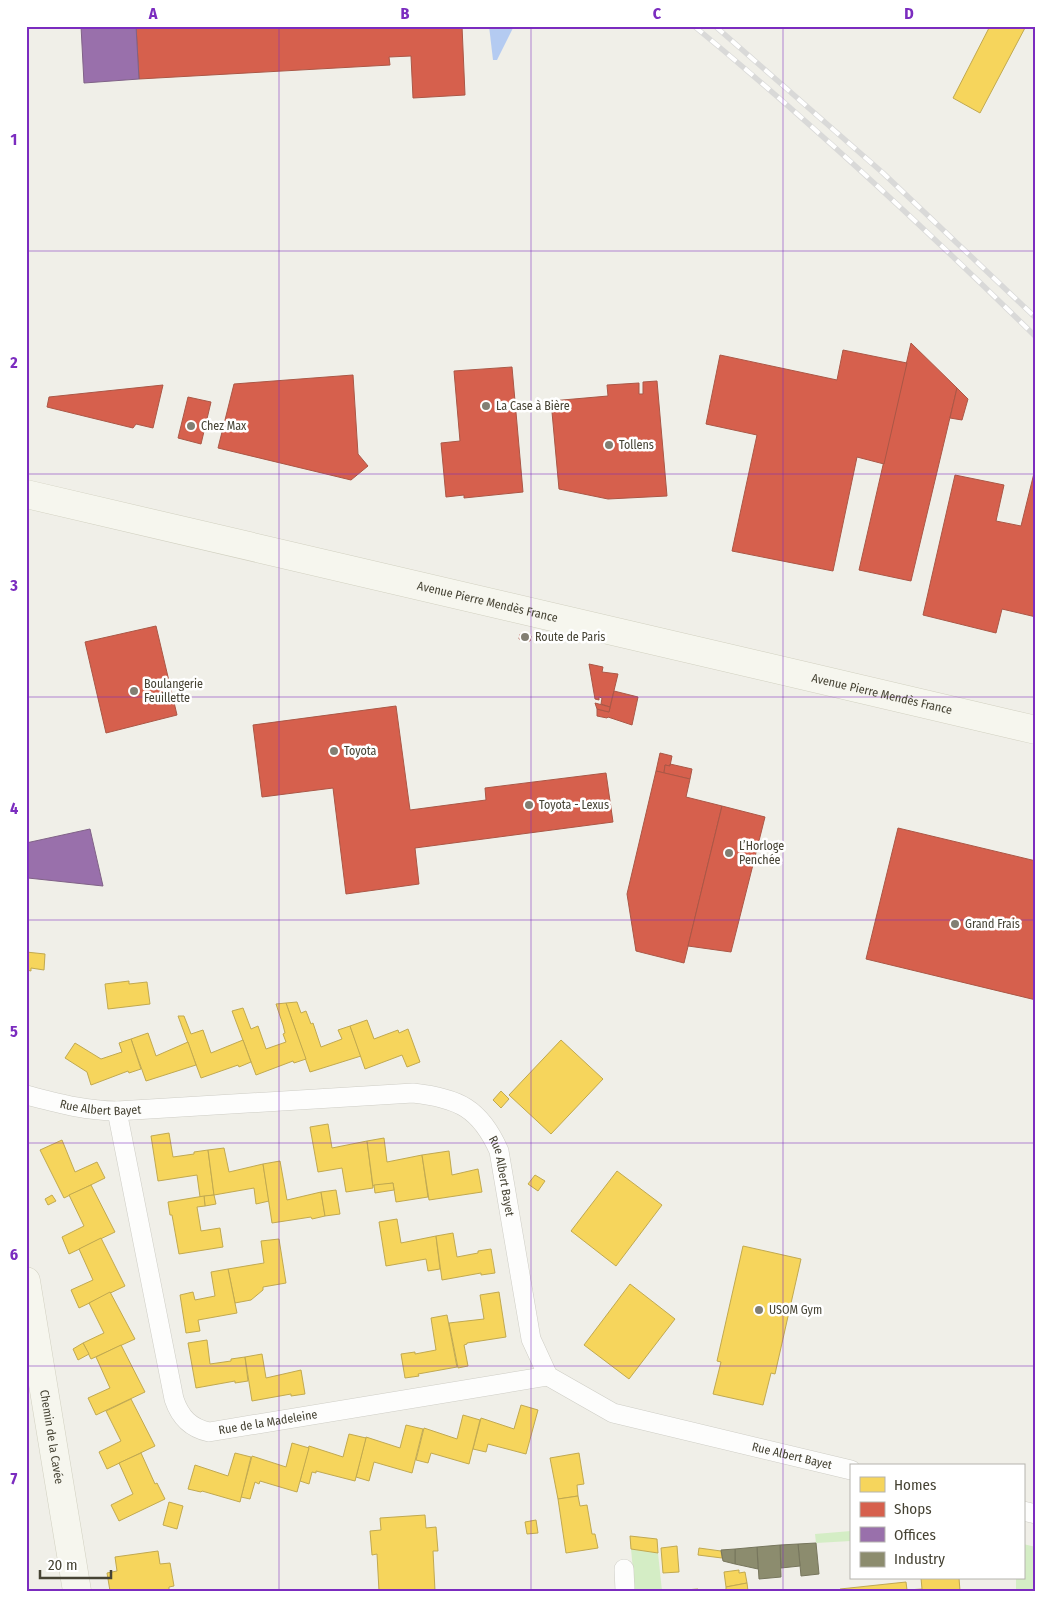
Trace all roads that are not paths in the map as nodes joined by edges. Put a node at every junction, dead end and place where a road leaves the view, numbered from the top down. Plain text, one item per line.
1 (26, 494) edge
2 (1036, 730) edge
3 (26, 1095) edge
4 (117, 1111) junction
5 (26, 1281) edge
6 (548, 1376) junction
7 (850, 1470) edge
8 (624, 1569) dead end
9 (77, 1591) edge
10 (625, 1591) edge

1 - 2 main road, Avenue Pierre Mendès France
3 - 4 street, Rue Albert Bayet
4 - 6 street, Rue Albert Bayet
4 - 6 street, Rue de la Madeleine
5 - 9 main road, Chemin de la Cavée
6 - 7 street, Rue Albert Bayet
8 - 10 street

